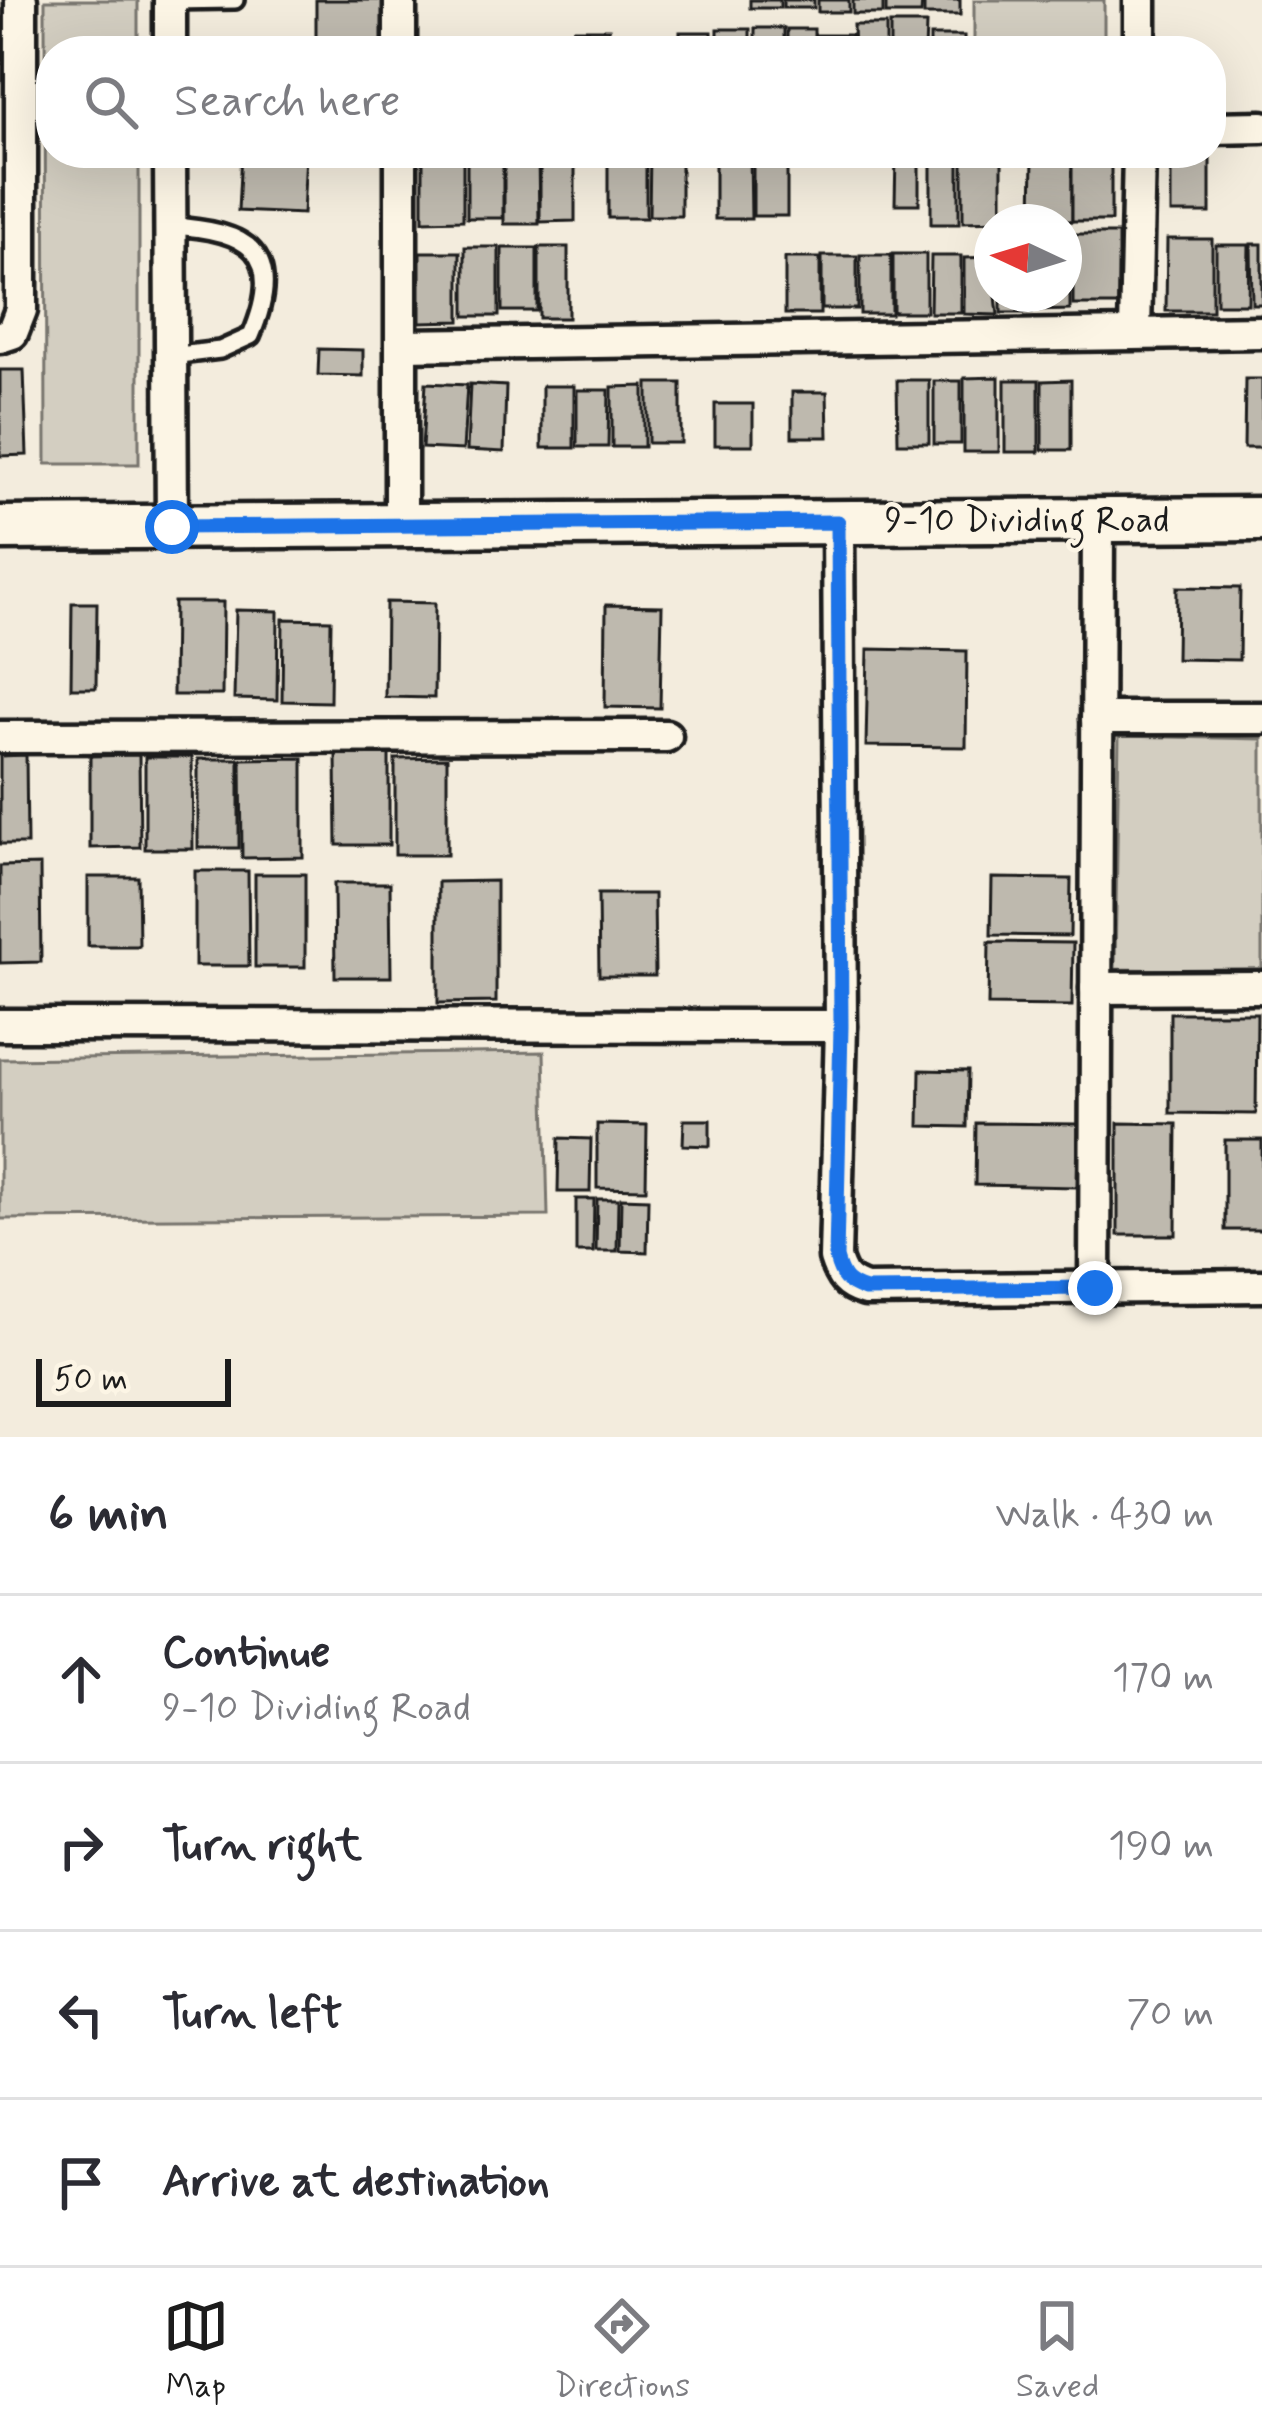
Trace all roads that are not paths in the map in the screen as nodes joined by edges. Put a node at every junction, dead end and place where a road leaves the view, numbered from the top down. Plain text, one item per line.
1 (20, 0) edge
2 (235, 0) edge
3 (400, 0) edge
4 (1140, 0) edge
5 (170, 1) edge
6 (170, 36) edge
7 (400, 36) edge
8 (1140, 36) edge
9 (1226, 128) edge
10 (1262, 128) edge
11 (170, 168) edge
12 (401, 168) edge
13 (1139, 168) edge
14 (170, 226) junction
15 (1135, 332) junction
16 (1262, 332) edge
17 (0, 337) edge
18 (402, 345) junction
19 (171, 356) junction
20 (1262, 519) edge
21 (1098, 520) junction
22 (838, 522) junction
23 (401, 526) junction
24 (172, 527) junction
25 (0, 529) edge
26 (1097, 718) junction
27 (1262, 718) edge
28 (666, 736) dead end
29 (0, 737) edge
30 (1262, 987) edge
31 (1096, 988) junction
32 (0, 1025) edge
33 (841, 1026) junction
34 (1262, 1286) edge
35 (1095, 1288) junction

1 - 17 street
2 - 5 lane
3 - 7 street
4 - 8 street
5 - 6 street
9 - 10 street
11 - 14 street
12 - 18 street
13 - 15 street
14 - 19 street
14 - 19 lane
15 - 16 street
15 - 18 street
18 - 23 street
19 - 24 street
20 - 21 street, 9-10 Dividing Road
21 - 22 street, 9-10 Dividing Road
21 - 26 street
22 - 23 street, 9-10 Dividing Road
22 - 33 street
23 - 24 street, 9-10 Dividing Road
24 - 25 street, 9-10 Dividing Road
26 - 27 street
26 - 31 street
28 - 29 street
30 - 31 street
31 - 35 street
32 - 33 street
33 - 35 street
34 - 35 street

